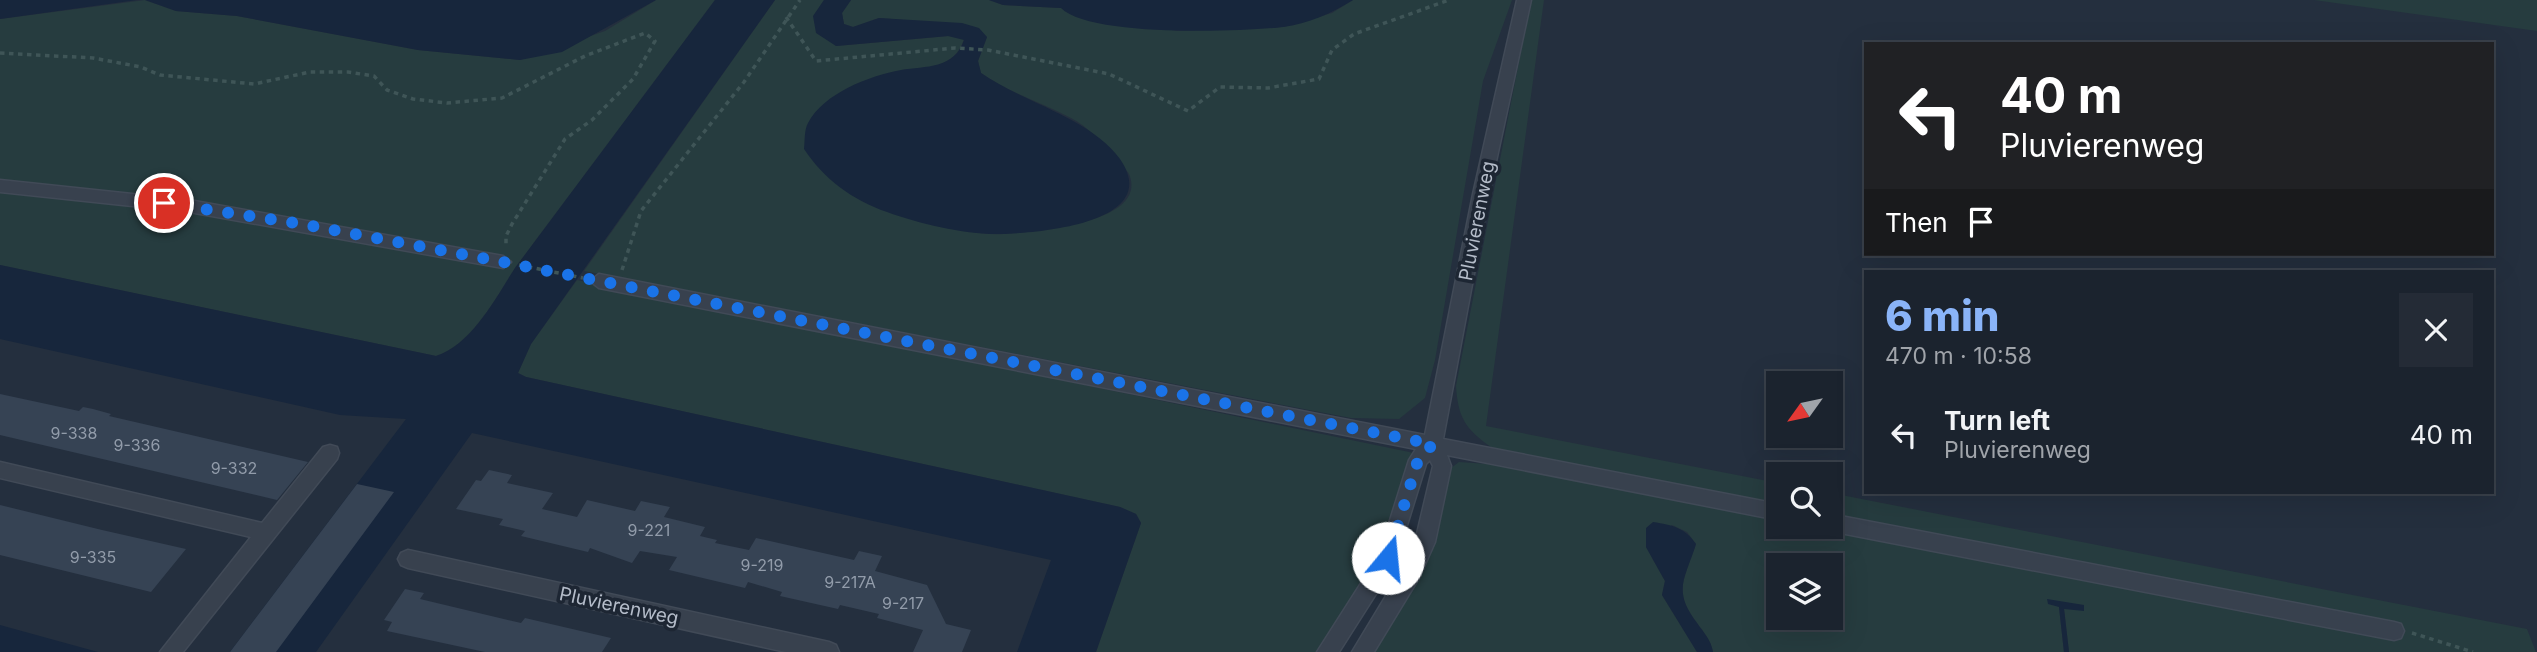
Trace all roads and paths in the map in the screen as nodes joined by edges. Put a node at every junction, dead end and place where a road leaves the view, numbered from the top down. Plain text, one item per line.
1 (800, 0) edge
2 (1450, 0) edge
3 (1524, 0) edge
4 (786, 17) junction
5 (0, 54) edge
6 (0, 186) edge
7 (503, 261) junction
8 (608, 284) junction
9 (1433, 444) junction
10 (330, 453) dead end
11 (0, 470) edge
12 (1766, 510) edge
13 (1843, 525) edge
14 (266, 532) junction
15 (408, 559) dead end
16 (2394, 631) joint
17 (170, 652) edge
18 (829, 652) edge
19 (1328, 652) edge
20 (1362, 652) edge
21 (2473, 652) edge

1 - 4 path
2 - 4 path
3 - 9 street, Pluvierenweg
4 - 8 path
5 - 7 path
6 - 7 street
7 - 8 path
8 - 9 street
9 - 12 street
9 - 19 street, Pluvierenweg
9 - 20 street, Pluvierenweg
10 - 14 street
11 - 14 street
13 - 16 street
14 - 17 street
15 - 18 street, Pluvierenweg
16 - 21 path

